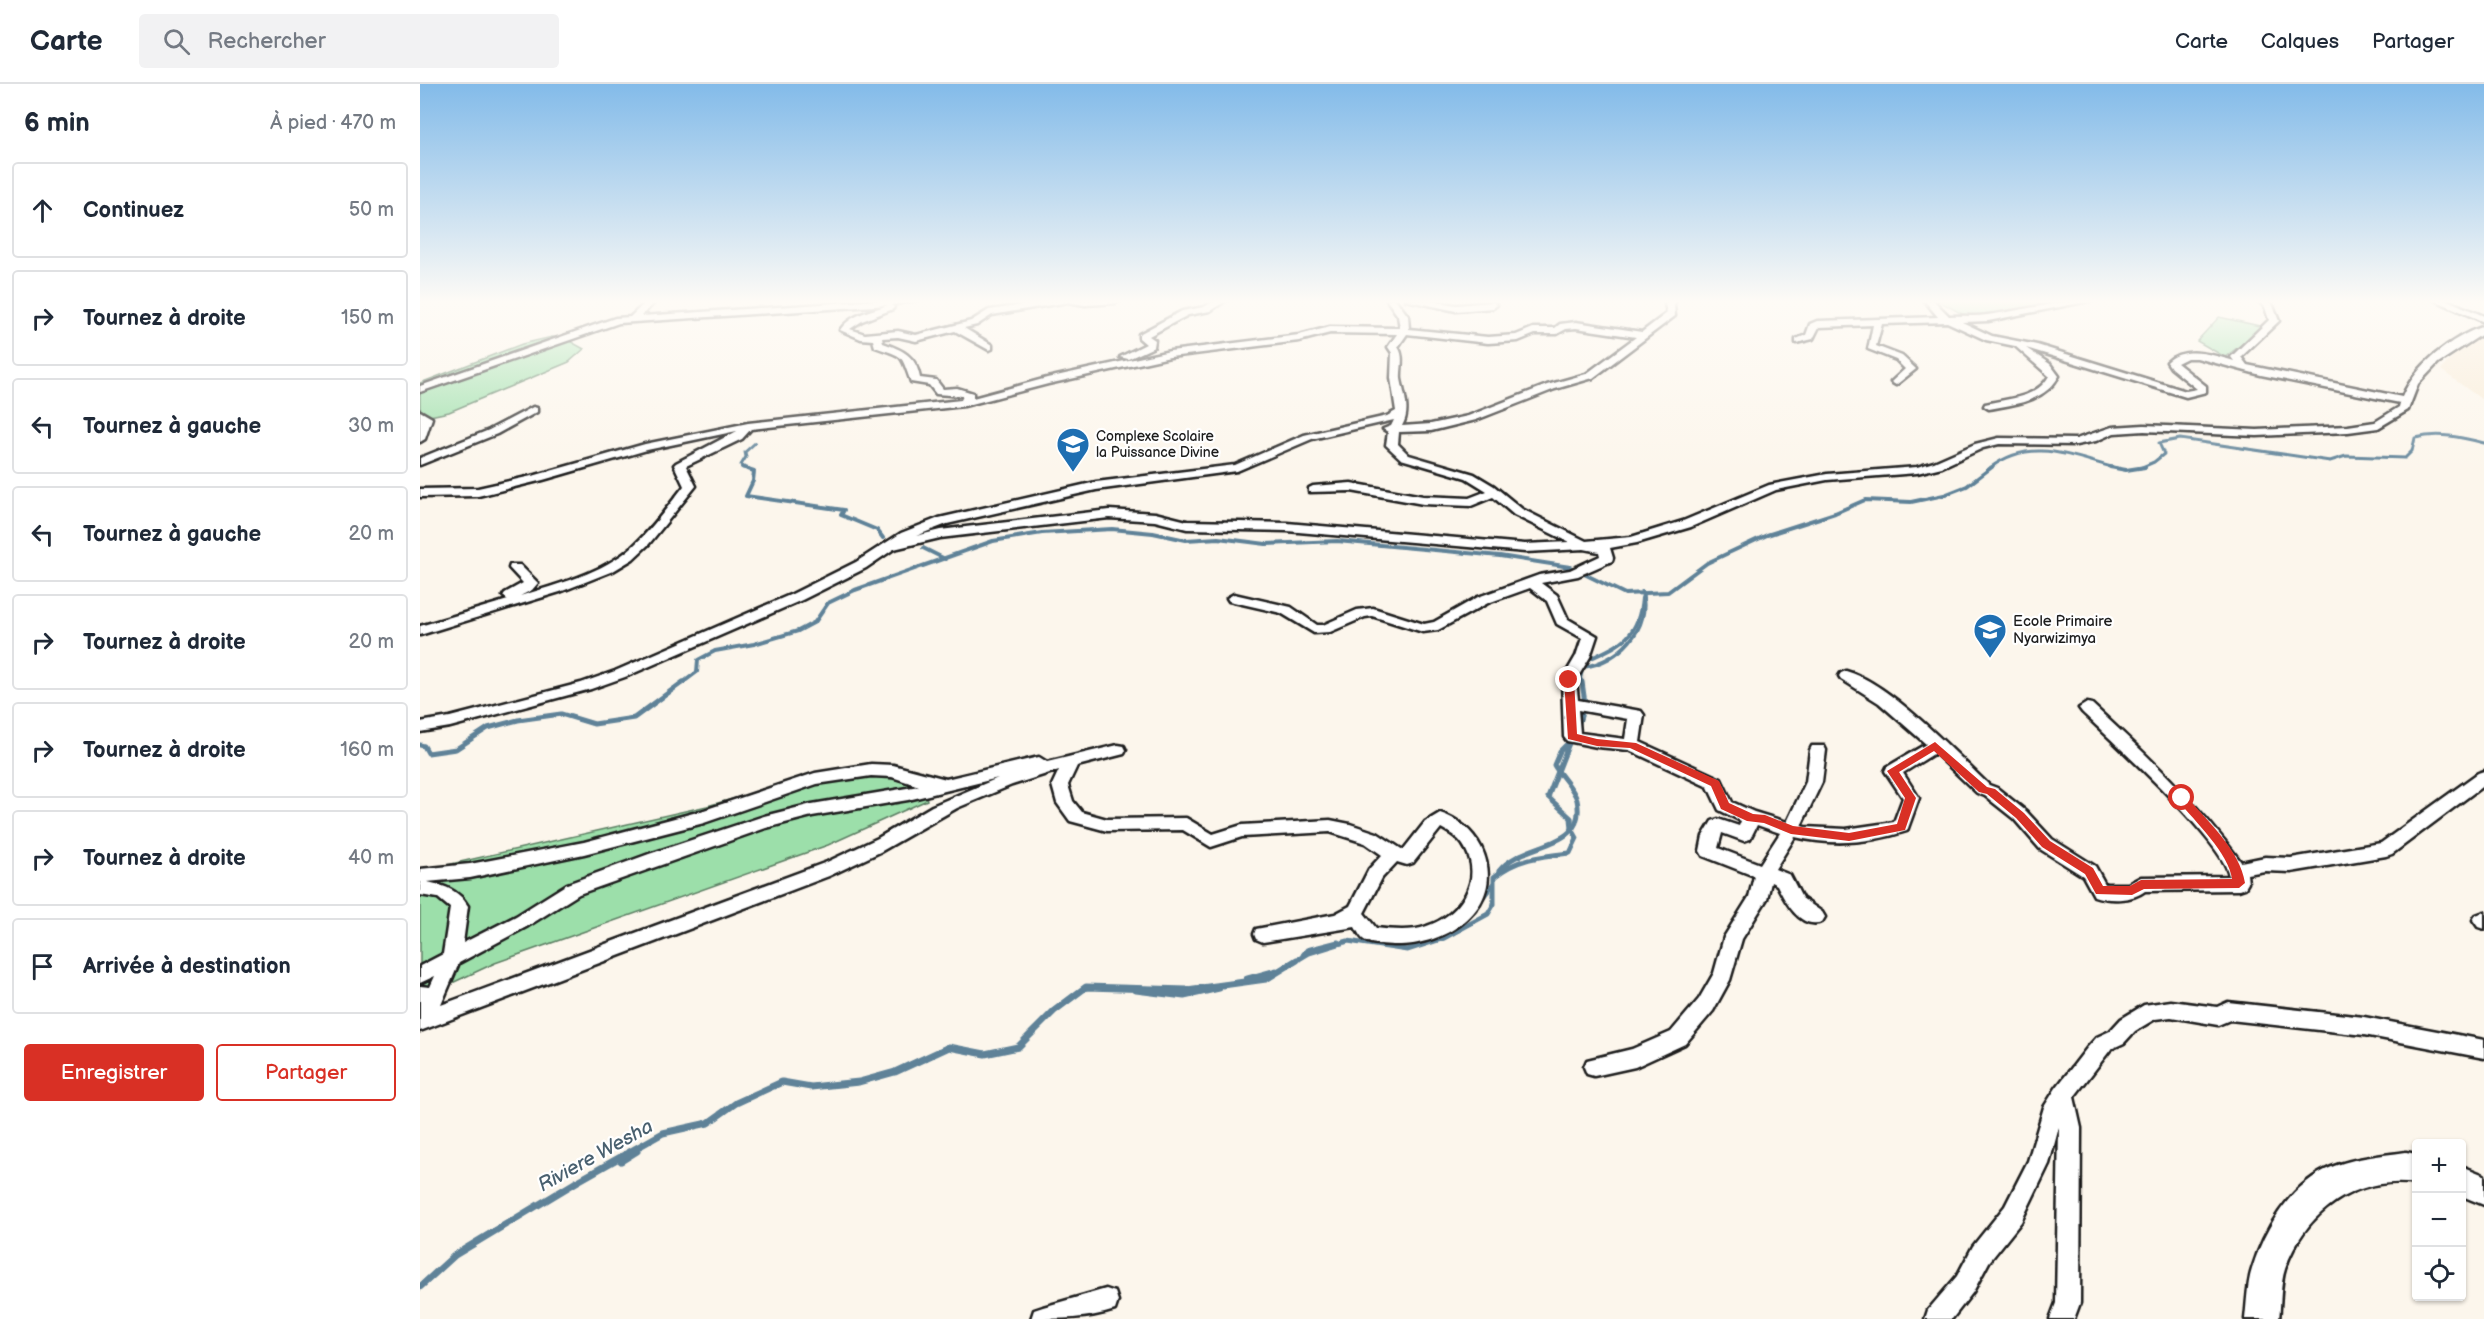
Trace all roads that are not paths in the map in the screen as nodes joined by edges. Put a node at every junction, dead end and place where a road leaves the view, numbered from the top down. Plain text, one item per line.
1 (508, 358) edge
2 (909, 358) edge
3 (1122, 358) edge
4 (1153, 358) edge
5 (1397, 358) edge
6 (1614, 358) edge
7 (1898, 358) edge
8 (2032, 358) edge
9 (2068, 358) edge
10 (2177, 358) edge
11 (2205, 358) edge
12 (2237, 358) edge
13 (2440, 358) edge
14 (2244, 367) junction
15 (1104, 368) junction
16 (1896, 382) dead end
17 (420, 388) edge
18 (2404, 401) junction
19 (964, 403) junction
20 (1989, 406) dead end
21 (533, 410) dead end
22 (1401, 412) junction
23 (420, 414) edge
24 (748, 426) junction
25 (1352, 426) junction
26 (1394, 430) junction
27 (420, 439) edge
28 (420, 462) edge
29 (1313, 490) dead end
30 (1495, 492) junction
31 (420, 493) edge
32 (894, 545) junction
33 (1583, 545) junction
34 (514, 568) dead end
35 (1531, 583) junction
36 (1234, 598) dead end
37 (468, 618) junction
38 (420, 631) edge
39 (1846, 676) dead end
40 (1571, 704) junction
41 (2086, 708) dead end
42 (420, 727) edge
43 (1632, 745) junction
44 (1935, 746) junction
45 (1118, 750) dead end
46 (1818, 750) dead end
47 (1072, 761) junction
48 (2484, 777) edge
49 (961, 782) junction
50 (1006, 783) junction
51 (1751, 818) junction
52 (1791, 830) junction
53 (1393, 854) junction
54 (2237, 870) junction
55 (1764, 872) junction
56 (420, 876) edge
57 (420, 888) edge
58 (1816, 917) dead end
59 (1339, 921) junction
60 (1263, 934) dead end
61 (453, 958) junction
62 (420, 975) edge
63 (428, 995) edge
64 (420, 1022) edge
65 (2484, 1049) edge
66 (1594, 1067) dead end
67 (2063, 1095) junction
68 (2412, 1168) edge
69 (2466, 1183) edge
70 (2484, 1190) edge
71 (1106, 1301) dead end
72 (1043, 1319) edge
73 (1937, 1319) edge
74 (2062, 1319) edge
75 (2262, 1319) edge

1 - 17 street
2 - 19 street
3 - 15 street
4 - 15 street
5 - 22 street
6 - 26 street
7 - 16 street
8 - 20 street
9 - 10 street
11 - 14 street
12 - 14 street
13 - 18 street
14 - 18 street
15 - 19 street
18 - 33 street
19 - 24 street
21 - 28 street
22 - 25 street
22 - 26 street
23 - 27 street
24 - 31 street
24 - 37 street
25 - 26 street
25 - 32 street
26 - 30 street
29 - 30 street
30 - 33 street
32 - 33 street
32 - 42 street
33 - 35 street
34 - 37 street
35 - 36 street
35 - 40 street
37 - 38 street
39 - 44 street
40 - 43 street
40 - 43 street
41 - 54 street
43 - 51 street
44 - 52 street
44 - 54 street
45 - 47 street
46 - 52 street
47 - 49 street
47 - 50 street
47 - 53 street
48 - 54 street
49 - 50 street
49 - 56 street
49 - 61 street
50 - 64 street
51 - 52 street
51 - 55 street
52 - 55 street
53 - 59 street
53 - 59 street
55 - 58 street
55 - 66 street
57 - 61 street
59 - 60 street
61 - 62 street
61 - 63 street
63 - 64 street
65 - 67 street
67 - 73 street
67 - 74 street
68 - 75 street
69 - 70 street
71 - 72 street

